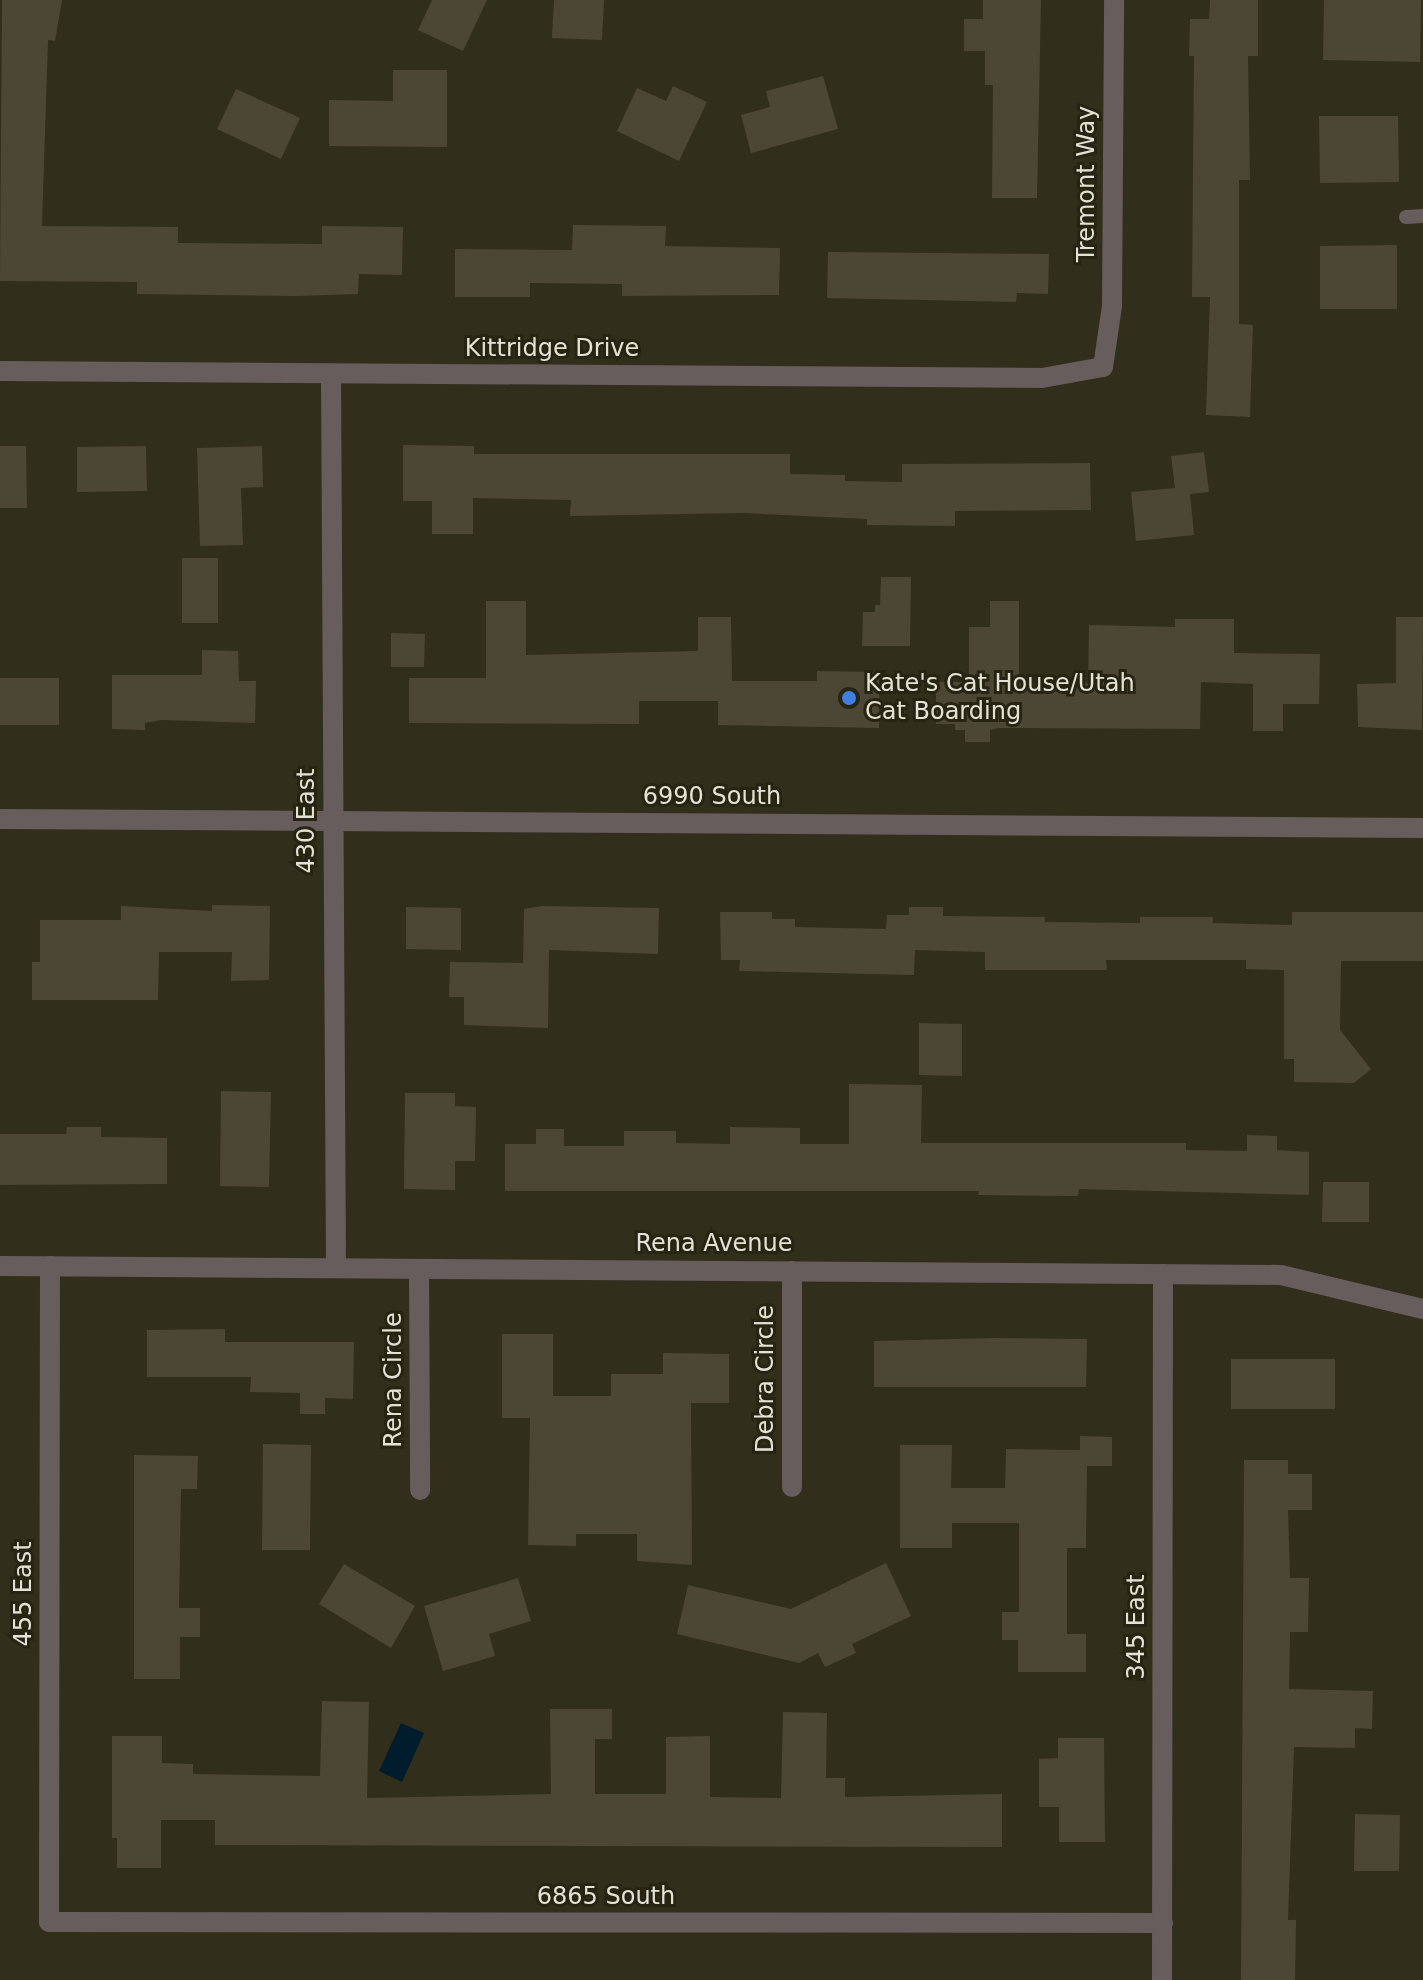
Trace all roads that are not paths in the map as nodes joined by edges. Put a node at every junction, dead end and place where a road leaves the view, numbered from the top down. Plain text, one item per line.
1 (1114, 0) edge
2 (1423, 216) edge
3 (1406, 217) dead end
4 (1103, 367) joint
5 (0, 371) edge
6 (331, 374) junction
7 (0, 819) edge
8 (333, 821) junction
9 (1423, 828) edge
10 (0, 1266) edge
11 (50, 1266) junction
12 (336, 1268) junction
13 (419, 1269) junction
14 (792, 1271) junction
15 (1163, 1274) junction
16 (1423, 1309) edge
17 (792, 1487) dead end
18 (420, 1490) dead end
19 (49, 1922) joint
20 (1163, 1923) junction
21 (1162, 1980) edge

1 - 4 street, Tremont Way
2 - 3 lane
4 - 6 street, Kittridge Drive
5 - 6 street, Kittridge Drive
6 - 8 street, 430 East
7 - 8 street, 6990 South
8 - 9 street, 6990 South
8 - 12 street, 430 East
10 - 11 street, Rena Avenue
11 - 12 street, Rena Avenue
11 - 19 street, 455 East
12 - 13 street, Rena Avenue
13 - 14 street, Rena Avenue
13 - 18 street, Rena Circle
14 - 15 street, Rena Avenue
14 - 17 street, Debra Circle
15 - 16 street, Rena Avenue
15 - 20 street, 345 East
19 - 20 street, 6865 South
20 - 21 street, 345 East

